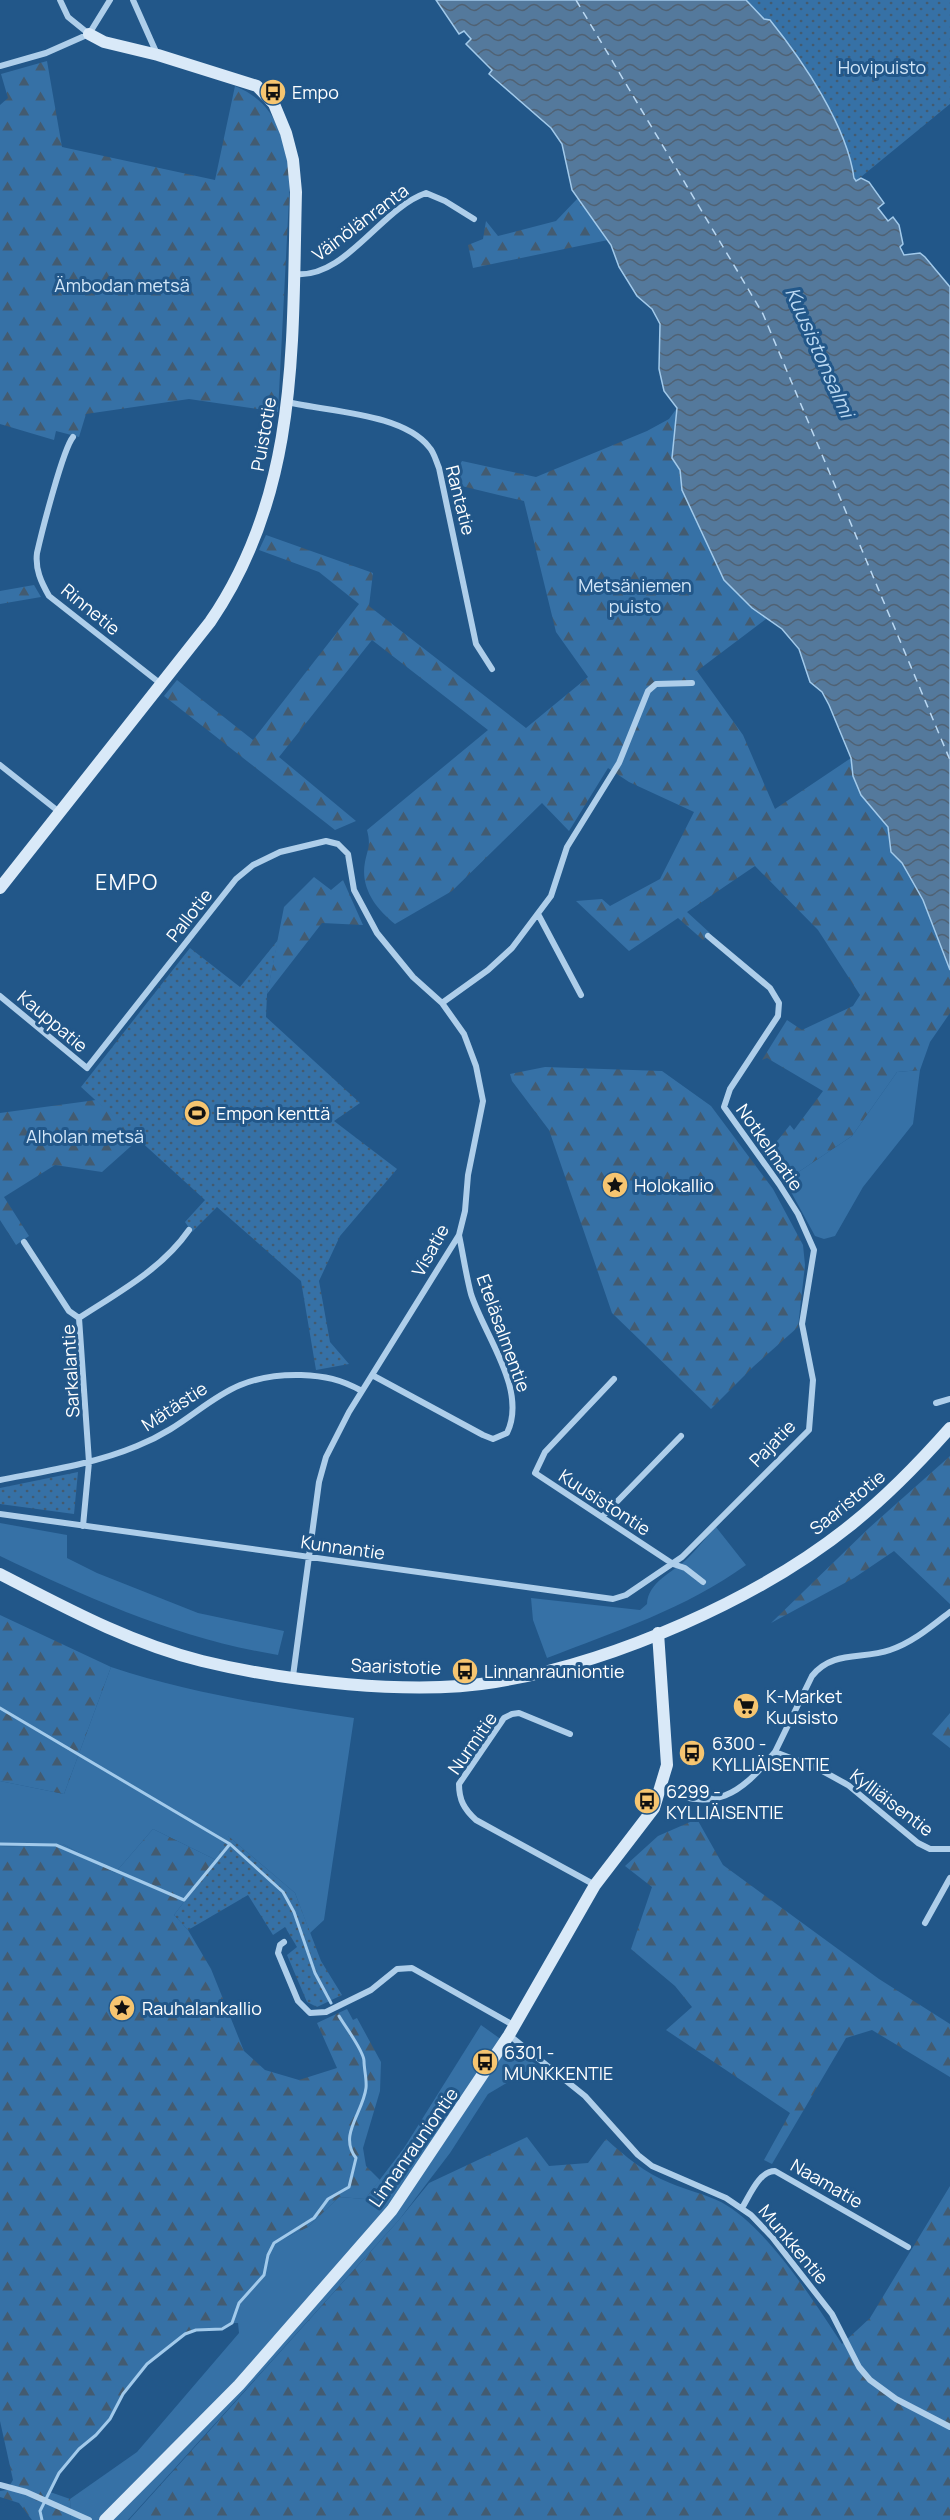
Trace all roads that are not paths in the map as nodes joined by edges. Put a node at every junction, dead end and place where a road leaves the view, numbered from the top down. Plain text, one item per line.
1 (60, 0) edge
2 (110, 0) edge
3 (133, 0) edge
4 (89, 34) junction
5 (158, 55) junction
6 (0, 66) edge
7 (474, 219) dead end
8 (294, 274) junction
9 (288, 402) junction
10 (73, 437) dead end
11 (492, 669) dead end
12 (692, 683) dead end
13 (160, 684) junction
14 (0, 765) edge
15 (58, 811) junction
16 (348, 854) joint
17 (0, 888) edge
18 (538, 914) junction
19 (708, 936) dead end
20 (581, 995) dead end
21 (0, 996) edge
22 (442, 1003) junction
23 (87, 1068) joint
24 (189, 1230) dead end
25 (459, 1235) junction
26 (810, 1239) joint
27 (24, 1242) dead end
28 (80, 1318) junction
29 (372, 1375) junction
30 (614, 1379) dead end
31 (362, 1391) junction
32 (950, 1399) edge
33 (936, 1403) dead end
34 (950, 1428) edge
35 (681, 1436) dead end
36 (89, 1462) junction
37 (0, 1480) edge
38 (0, 1514) edge
39 (602, 1517) junction
40 (83, 1526) junction
41 (308, 1557) junction
42 (673, 1564) junction
43 (0, 1574) edge
44 (703, 1582) dead end
45 (950, 1612) edge
46 (658, 1633) junction
47 (293, 1676) junction
48 (570, 1734) dead end
49 (775, 1752) junction
50 (661, 1790) junction
51 (950, 1849) edge
52 (950, 1878) edge
53 (595, 1885) junction
54 (925, 1923) dead end
55 (284, 1942) dead end
56 (512, 2031) junction
57 (742, 2208) junction
58 (908, 2247) dead end
59 (950, 2427) edge
60 (0, 2485) edge
61 (89, 2520) edge
62 (105, 2520) edge

1 - 4 street
2 - 4 street
3 - 5 street
4 - 5 street, Puistotie
4 - 6 street
5 - 8 street, Puistotie
7 - 8 street, Väinölänranta
8 - 9 street, Puistotie
9 - 11 street, Rantatie
9 - 13 street, Puistotie
10 - 13 street, Rinnetie
12 - 18 street
13 - 15 street, Puistotie
14 - 15 street
15 - 17 street, Puistotie
16 - 22 street, Visatie
16 - 23 street, Pallotie
18 - 20 street
18 - 22 street
19 - 26 street, Notkelmatie
21 - 23 street, Kauppatie
22 - 25 street, Visatie
24 - 28 street, Sarkalantie
25 - 29 street, Visatie
25 - 29 street, Eteläsalmentie
26 - 42 street, Pajatie
27 - 28 street
28 - 36 street, Sarkalantie
29 - 31 street, Visatie
30 - 39 street, Kuusistontie
31 - 36 street, Mätästie
31 - 41 street, Visatie
32 - 33 street
34 - 46 street, Saaristotie
35 - 39 street
36 - 37 street, Mätästie
36 - 40 street, Sarkalantie
38 - 40 street, Kunnantie
39 - 42 street, Kuusistontie
40 - 41 street, Kunnantie
41 - 42 street, Kunnantie
41 - 47 street, Visatie
42 - 44 street, Kuusistontie
43 - 47 street, Saaristotie
45 - 49 street
46 - 47 street, Saaristotie
46 - 50 street, Linnanrauniontie
48 - 53 street, Nurmitie
49 - 50 street
49 - 51 street, Kylliäisentie
50 - 53 street, Linnanrauniontie
52 - 54 street
53 - 56 street, Linnanrauniontie
55 - 56 street, Munkkentie
56 - 57 street, Munkkentie
56 - 62 street, Linnanrauniontie
57 - 58 street, Naamatie
57 - 59 street, Munkkentie
60 - 61 street

